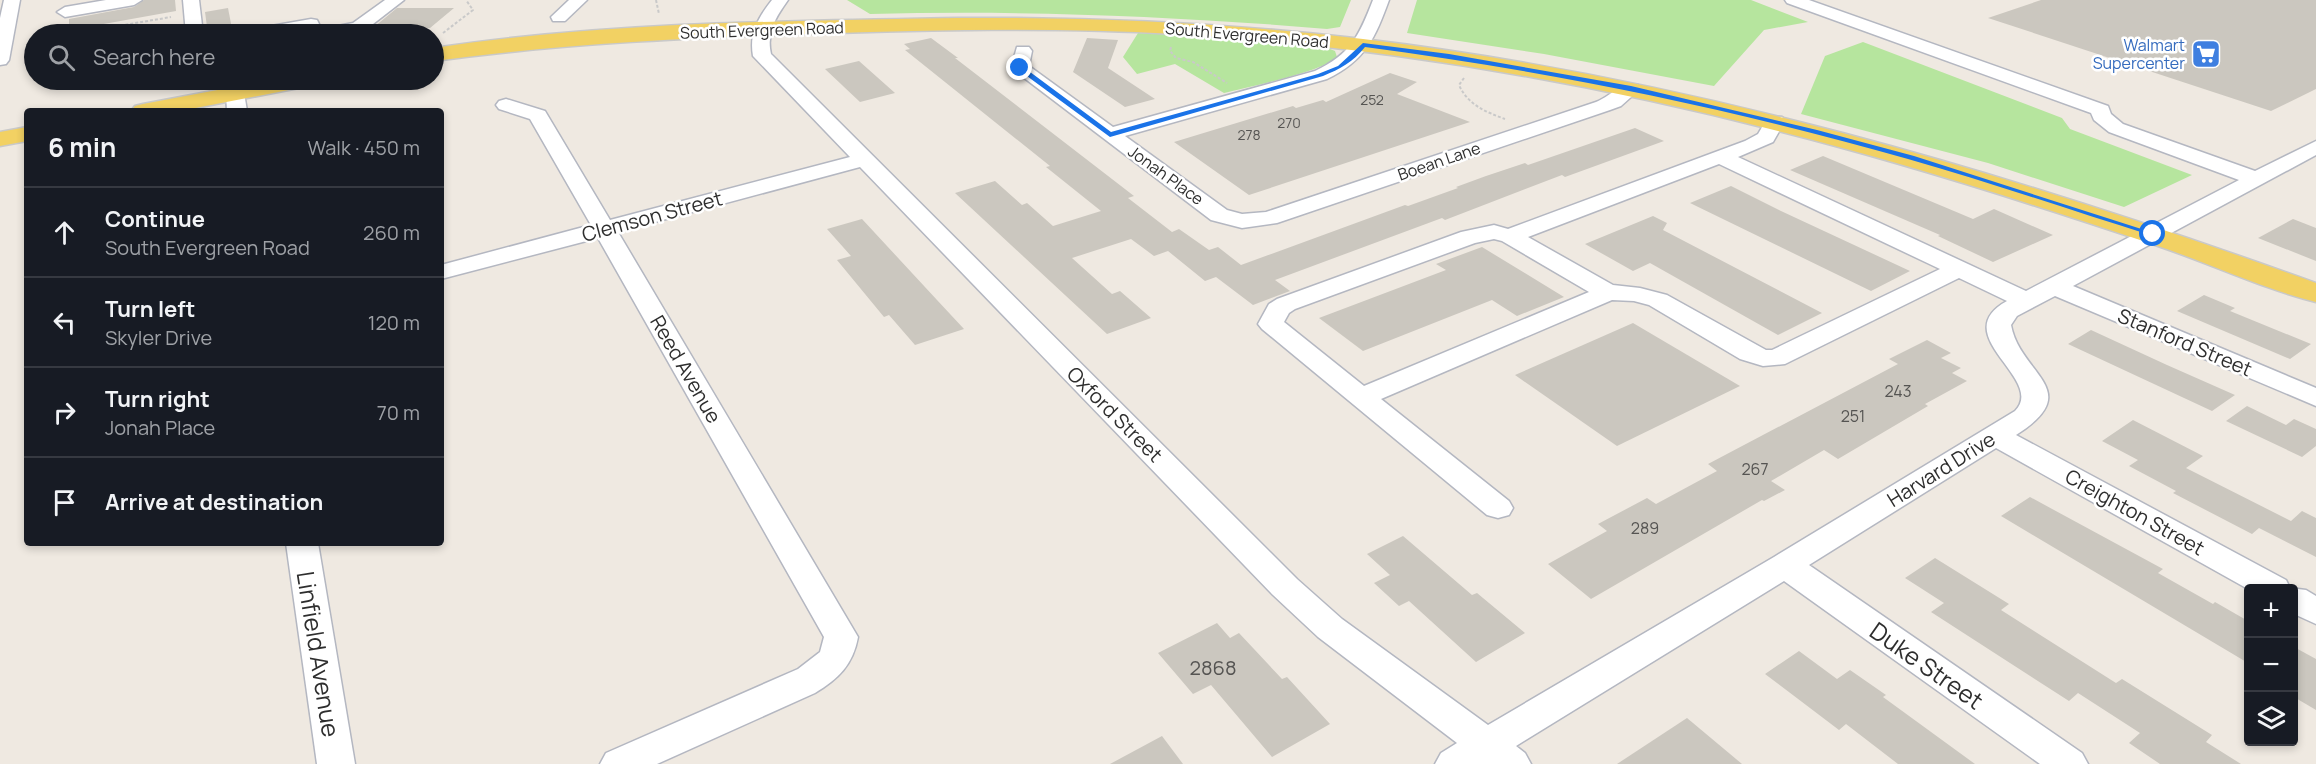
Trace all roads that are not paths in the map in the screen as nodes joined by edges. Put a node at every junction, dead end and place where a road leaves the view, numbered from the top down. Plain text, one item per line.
1 (12, 0) edge
2 (134, 0) edge
3 (396, 0) edge
4 (579, 0) edge
5 (780, 0) edge
6 (1381, 0) edge
7 (1793, 0) edge
8 (192, 7) edge
9 (65, 12) dead end
10 (559, 17) dead end
11 (4, 20) edge
12 (194, 24) edge
13 (362, 24) edge
14 (762, 29) junction
15 (1363, 45) junction
16 (1023, 51) dead end
17 (444, 53) edge
18 (0, 60) edge
19 (1631, 88) junction
20 (273, 90) edge
21 (236, 102) edge
22 (506, 105) dead end
23 (174, 108) edge
24 (1775, 122) junction
25 (1110, 134) junction
26 (24, 135) edge
27 (0, 139) edge
28 (2316, 147) edge
29 (1720, 157) junction
30 (864, 160) junction
31 (2257, 179) junction
32 (1242, 221) joint
33 (604, 228) junction
34 (2153, 234) junction
35 (1510, 236) junction
36 (1959, 269) junction
37 (444, 271) edge
38 (2054, 287) junction
39 (1608, 293) junction
40 (2316, 293) edge
41 (2027, 301) junction
42 (1361, 397) junction
43 (2316, 398) edge
44 (1996, 436) junction
45 (1498, 508) dead end
46 (302, 546) edge
47 (1785, 565) junction
48 (2267, 584) edge
49 (2298, 601) edge
50 (2316, 612) edge
51 (1486, 745) junction
52 (336, 764) edge
53 (619, 764) edge
54 (1454, 764) edge
55 (1512, 764) edge
56 (2069, 764) edge

1 - 11 street
2 - 9 street
3 - 13 street
4 - 10 street
5 - 14 street
6 - 15 street
7 - 31 street
8 - 12 street
11 - 18 street
14 - 15 main road, South Evergreen Road
14 - 17 main road, South Evergreen Road
14 - 30 street, Oxford Street
15 - 19 main road, South Evergreen Road
15 - 25 street
16 - 25 street, Jonah Place
19 - 24 main road, South Evergreen Road
19 - 32 street, Boean Lane
20 - 21 main road
21 - 23 main road
22 - 33 street, Reed Avenue
24 - 29 street
24 - 34 main road, South Evergreen Road
25 - 32 street, Jonah Place
26 - 27 main road
28 - 31 street, Harvard Drive
29 - 35 street
29 - 36 street
30 - 33 street, Clemson Street
30 - 51 street, Oxford Street
31 - 34 street, Harvard Drive
33 - 37 street, Clemson Street
33 - 53 street, Reed Avenue
34 - 38 street, Harvard Drive
34 - 40 main road, South Evergreen Road
35 - 39 street
35 - 42 street
36 - 39 street
36 - 41 street
38 - 41 street, Harvard Drive
38 - 43 street, Stanford Street
39 - 42 street
41 - 44 street, Harvard Drive
42 - 45 street
44 - 47 street, Harvard Drive
44 - 48 street, Creighton Street
46 - 52 street, Linfield Avenue
47 - 51 street, Harvard Drive
47 - 56 street, Duke Street
49 - 50 street
51 - 54 street, Harvard Drive
51 - 55 street, Oxford Street

